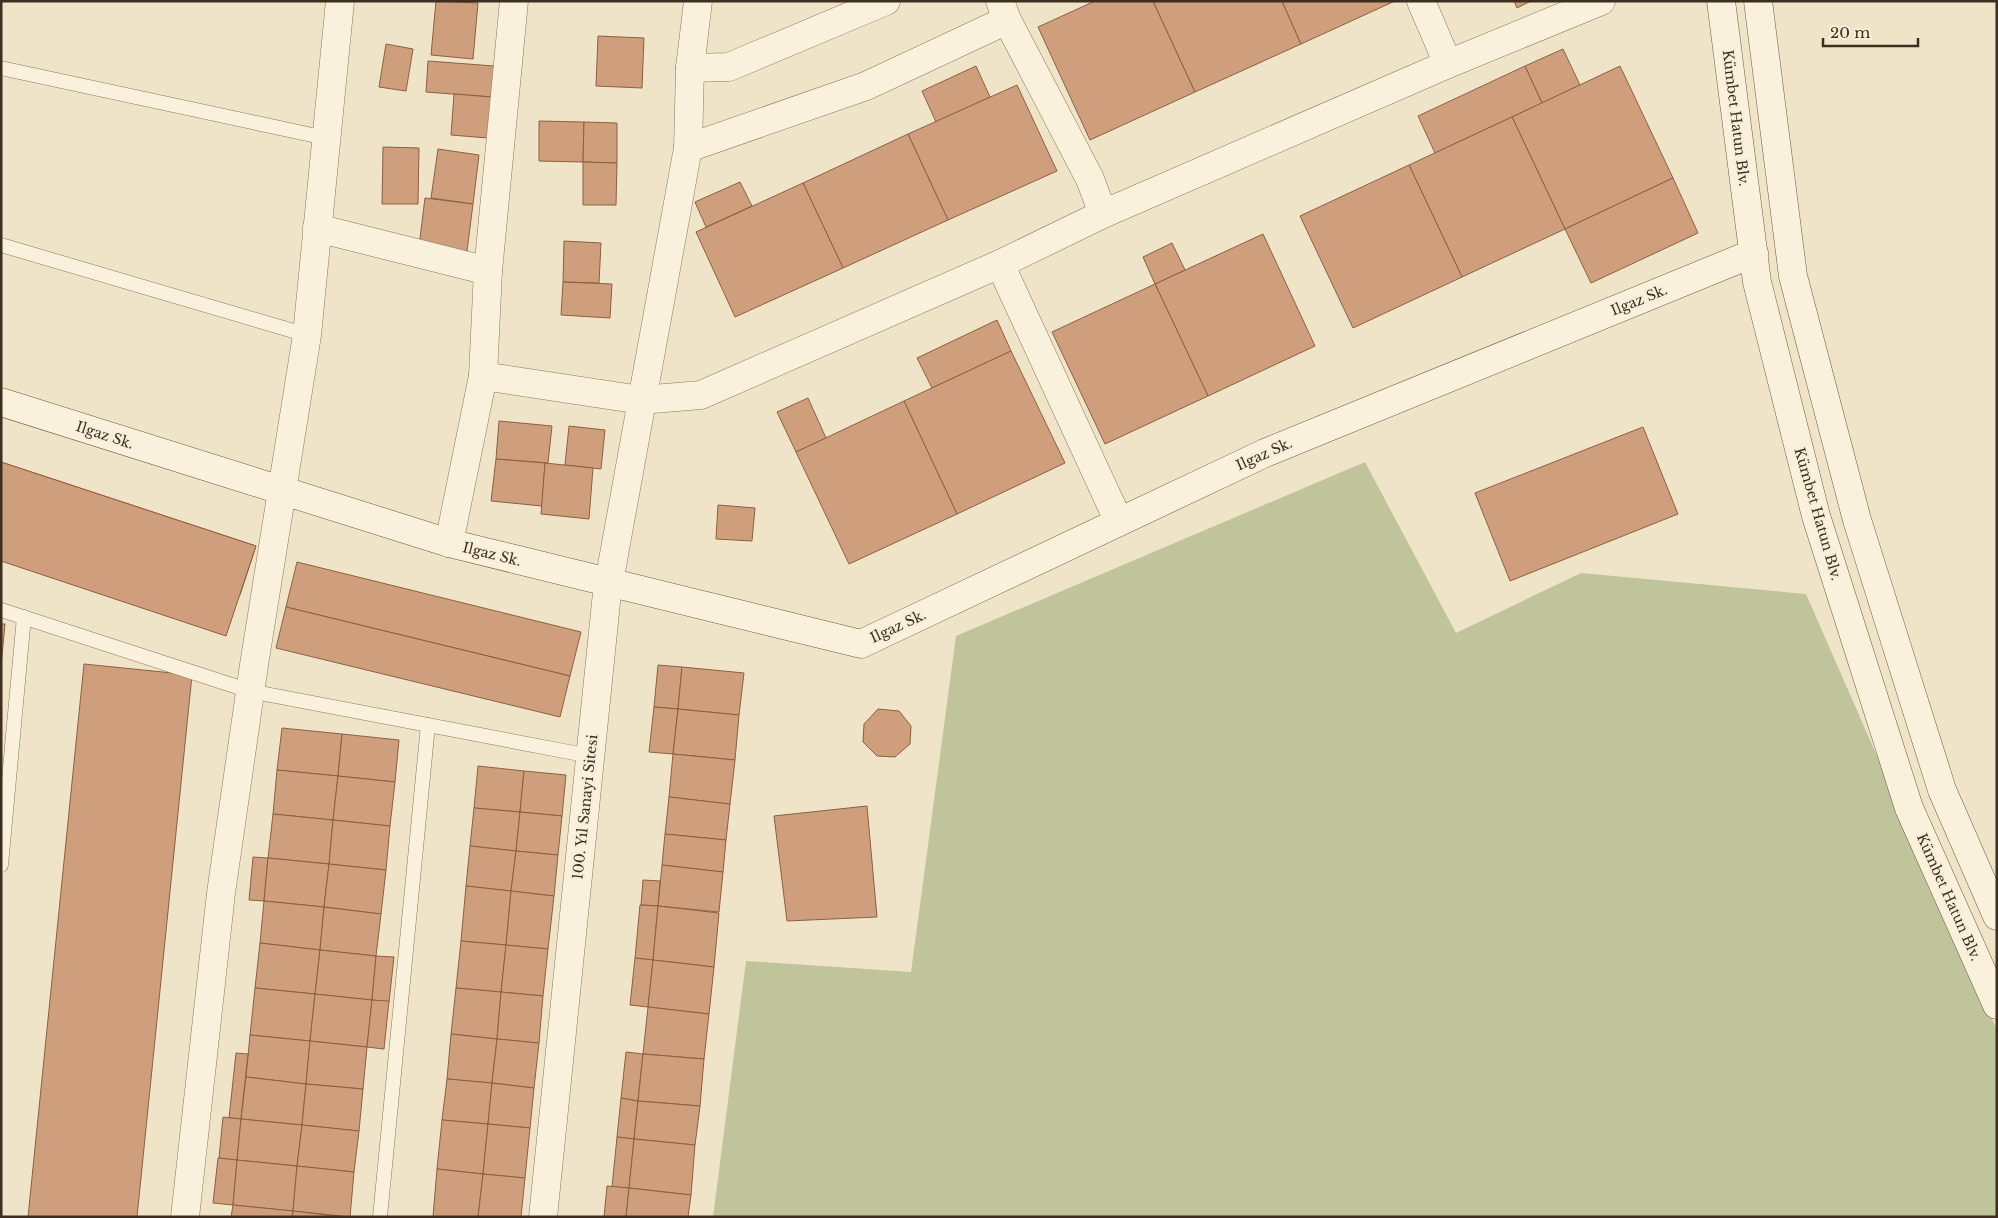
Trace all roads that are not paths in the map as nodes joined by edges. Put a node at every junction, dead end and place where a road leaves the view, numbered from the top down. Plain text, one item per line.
1 (340, 1) edge
2 (514, 1) edge
3 (698, 1) edge
4 (886, 1) edge
5 (1421, 1) edge
6 (1602, 1) edge
7 (1721, 1) edge
8 (1758, 1) edge
9 (1003, 11) edge
10 (1448, 64) junction
11 (1, 68) edge
12 (690, 68) junction
13 (326, 138) junction
14 (688, 148) junction
15 (1102, 214) junction
16 (317, 228) junction
17 (1, 245) edge
18 (1754, 253) junction
19 (1000, 264) junction
20 (488, 271) junction
21 (307, 335) junction
22 (483, 376) junction
23 (641, 400) junction
24 (1, 402) edge
25 (283, 491) junction
26 (1119, 522) junction
27 (449, 543) junction
28 (609, 582) junction
29 (1, 610) edge
30 (24, 617) junction
31 (250, 691) junction
32 (428, 725) junction
33 (590, 756) junction
34 (1, 865) edge
35 (1997, 916) edge
36 (1997, 1005) edge
37 (185, 1217) edge
38 (380, 1217) edge
39 (543, 1217) edge

1 - 13 street
2 - 20 street
3 - 12 street, 100. Yıl Sanayi Sitesi
4 - 12 street
5 - 10 street
6 - 10 street
7 - 18 street, Kümbet Hatun Blv.
8 - 35 street
9 - 14 street
9 - 15 street
10 - 15 street
11 - 13 lane
12 - 14 street, 100. Yıl Sanayi Sitesi
13 - 16 street
14 - 23 street, 100. Yıl Sanayi Sitesi
15 - 19 street
16 - 20 street
16 - 21 street
17 - 21 lane
18 - 26 street, Ilgaz Sk.
18 - 36 street, Kümbet Hatun Blv.
19 - 23 street
19 - 26 street
20 - 22 street
21 - 25 street
22 - 23 street
22 - 27 street
23 - 28 street, 100. Yıl Sanayi Sitesi
24 - 25 street, Ilgaz Sk.
25 - 27 street, Ilgaz Sk.
25 - 31 street
26 - 28 street, Ilgaz Sk.
27 - 28 street, Ilgaz Sk.
28 - 33 street, 100. Yıl Sanayi Sitesi
29 - 30 lane
30 - 31 lane
30 - 34 lane
31 - 32 lane
31 - 37 street
32 - 33 lane
32 - 38 lane
33 - 39 street, 100. Yıl Sanayi Sitesi

